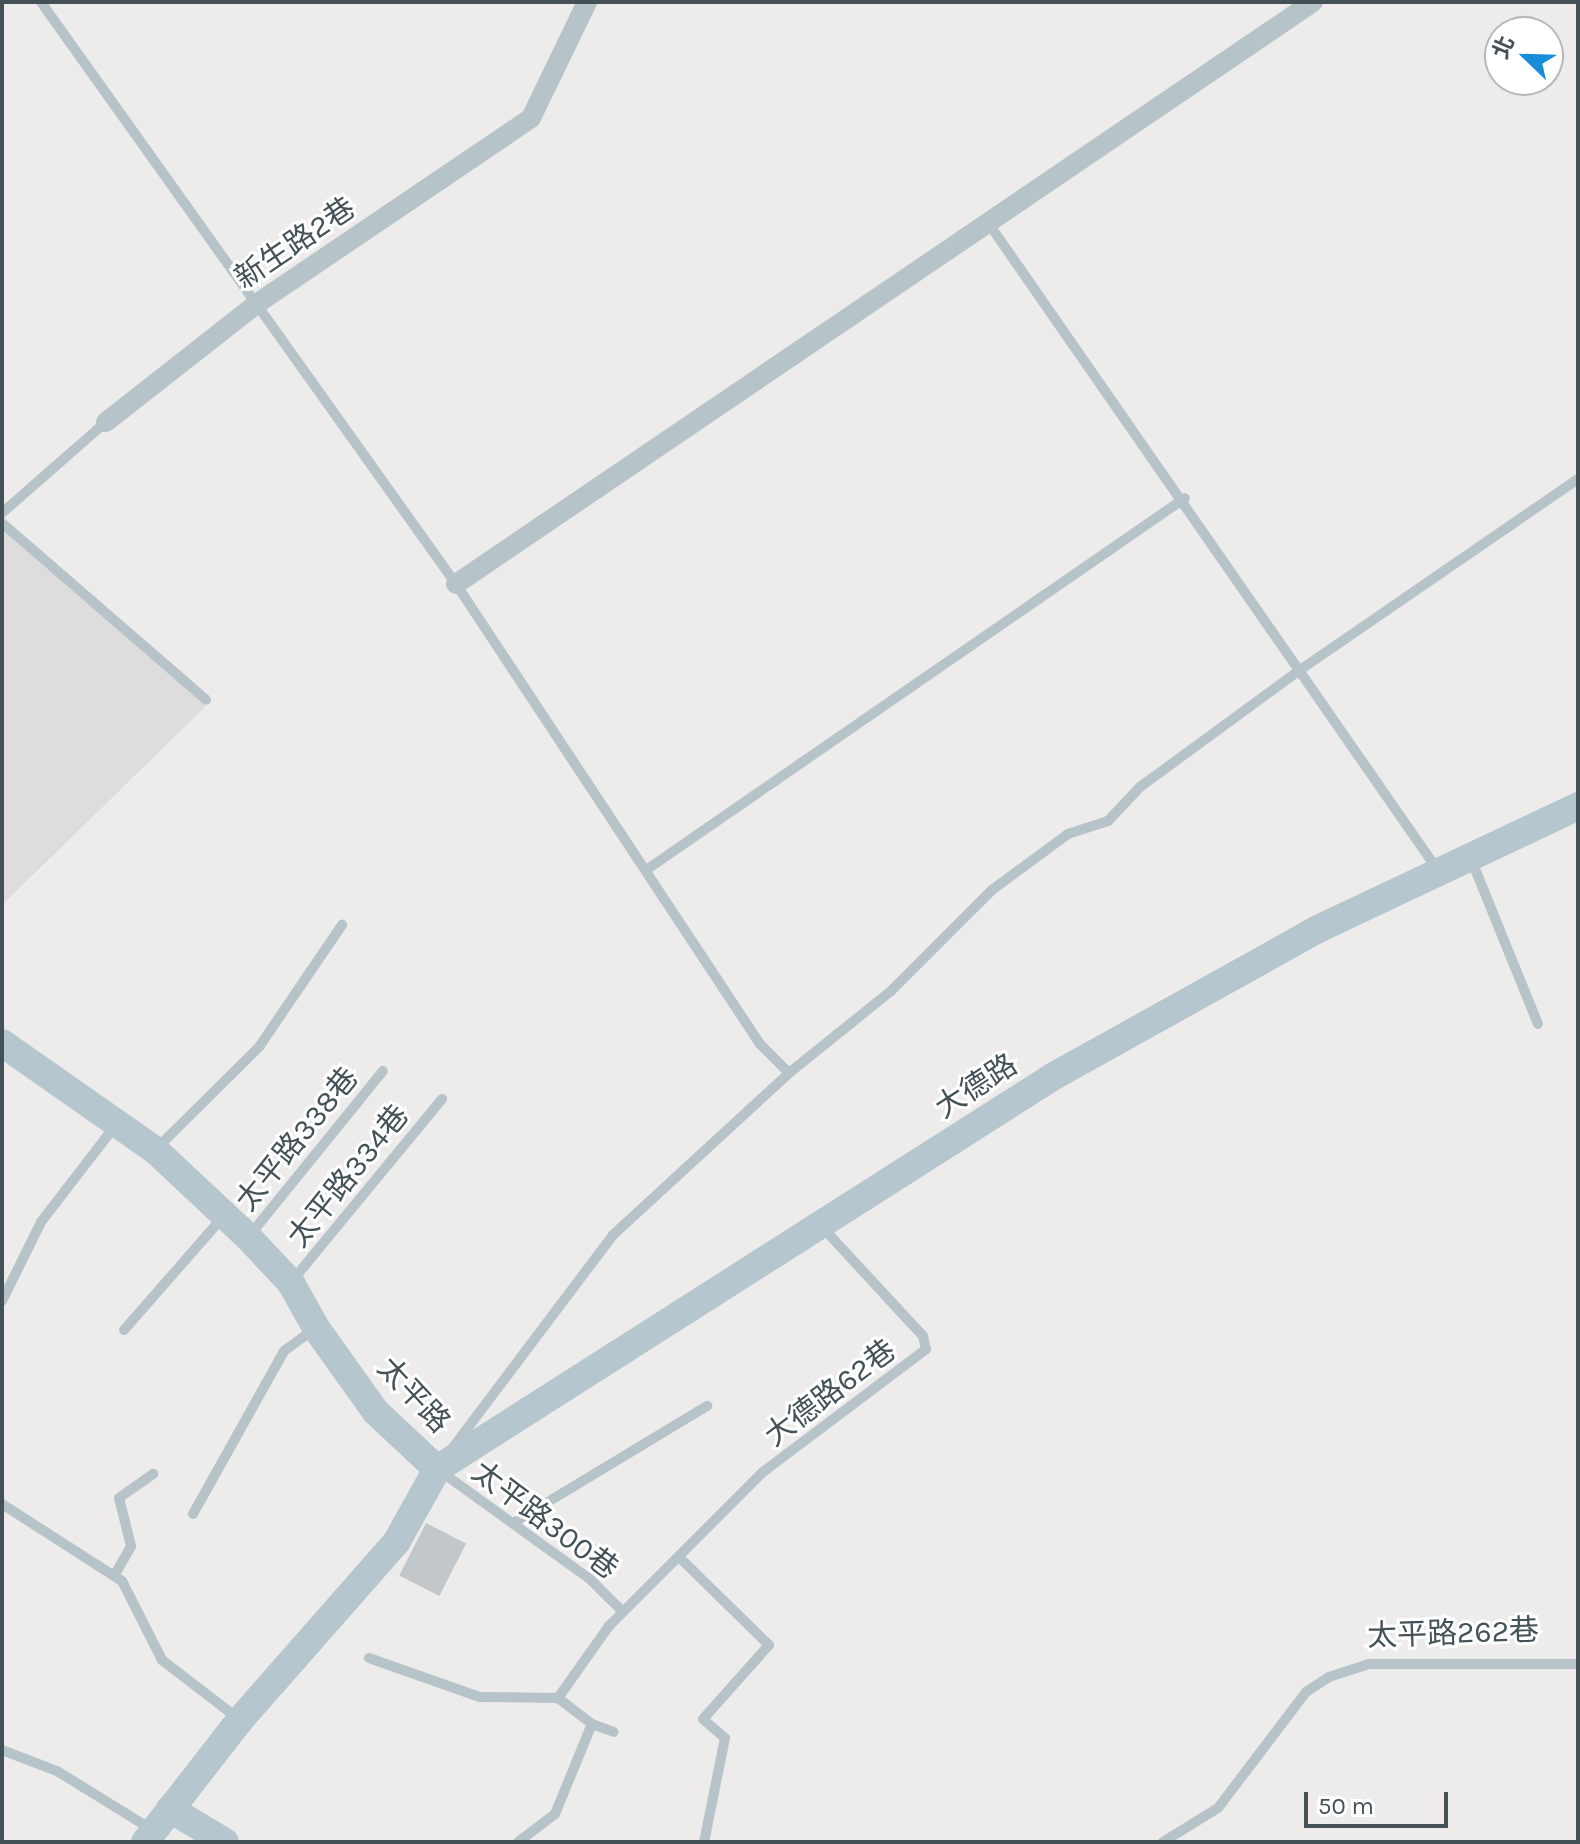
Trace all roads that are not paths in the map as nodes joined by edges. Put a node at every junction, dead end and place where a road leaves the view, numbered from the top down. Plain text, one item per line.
1 (41, 2) edge
2 (587, 2) edge
3 (1313, 2) edge
4 (989, 224) junction
5 (255, 305) junction
6 (106, 422) joint
7 (1578, 479) edge
8 (1185, 498) junction
9 (2, 513) edge
10 (2, 523) edge
11 (456, 584) junction
12 (1300, 670) junction
13 (206, 700) dead end
14 (1578, 806) edge
15 (1471, 859) junction
16 (649, 868) junction
17 (1438, 871) junction
18 (342, 925) dead end
19 (1538, 1024) dead end
20 (2, 1043) edge
21 (383, 1071) dead end
22 (789, 1073) junction
23 (442, 1099) dead end
24 (116, 1124) junction
25 (155, 1150) junction
26 (224, 1216) junction
27 (820, 1225) junction
28 (248, 1237) junction
29 (291, 1283) junction
30 (2, 1301) edge
31 (316, 1328) junction
32 (124, 1330) dead end
33 (707, 1406) dead end
34 (437, 1469) junction
35 (153, 1474) dead end
36 (2, 1504) edge
37 (193, 1514) dead end
38 (513, 1523) junction
39 (679, 1557) junction
40 (114, 1576) junction
41 (623, 1612) junction
42 (369, 1658) dead end
43 (1578, 1664) edge
44 (558, 1698) junction
45 (240, 1720) junction
46 (592, 1724) junction
47 (614, 1732) dead end
48 (2, 1750) edge
49 (157, 1828) edge
50 (225, 1842) edge
51 (518, 1842) edge
52 (704, 1842) edge
53 (1163, 1842) edge

1 - 5 lane
2 - 5 street, 新生路2巷
3 - 4 street
4 - 8 lane
4 - 11 street
5 - 6 street, 新生路2巷
5 - 11 lane
6 - 9 lane, 新生路2巷
7 - 12 lane
8 - 12 lane
8 - 16 lane
10 - 13 lane
11 - 16 lane
12 - 17 lane
12 - 22 lane
14 - 15 street, 大德路
15 - 17 street, 大德路
15 - 19 lane
16 - 22 lane
17 - 27 street, 大德路
18 - 25 lane
20 - 24 street, 太平路
21 - 28 lane, 太平路338巷
22 - 34 lane
23 - 29 lane, 太平路334巷
24 - 25 street, 太平路
24 - 30 lane
25 - 26 street, 太平路
26 - 28 street, 太平路
26 - 32 lane
27 - 34 street, 大德路
27 - 39 lane, 大德路62巷
28 - 29 street, 太平路
29 - 31 street, 太平路
31 - 34 street, 太平路
31 - 37 lane
33 - 38 lane
34 - 38 lane, 太平路300巷
34 - 45 street, 太平路
35 - 40 lane
36 - 40 lane
38 - 41 lane, 太平路300巷
39 - 41 lane, 太平路300巷
39 - 52 lane
40 - 45 lane
41 - 44 lane, 太平路300巷
42 - 44 lane
43 - 53 lane, 太平路262巷
44 - 46 lane
45 - 49 street, 太平路
46 - 47 lane
46 - 51 lane
48 - 49 lane
49 - 50 street

